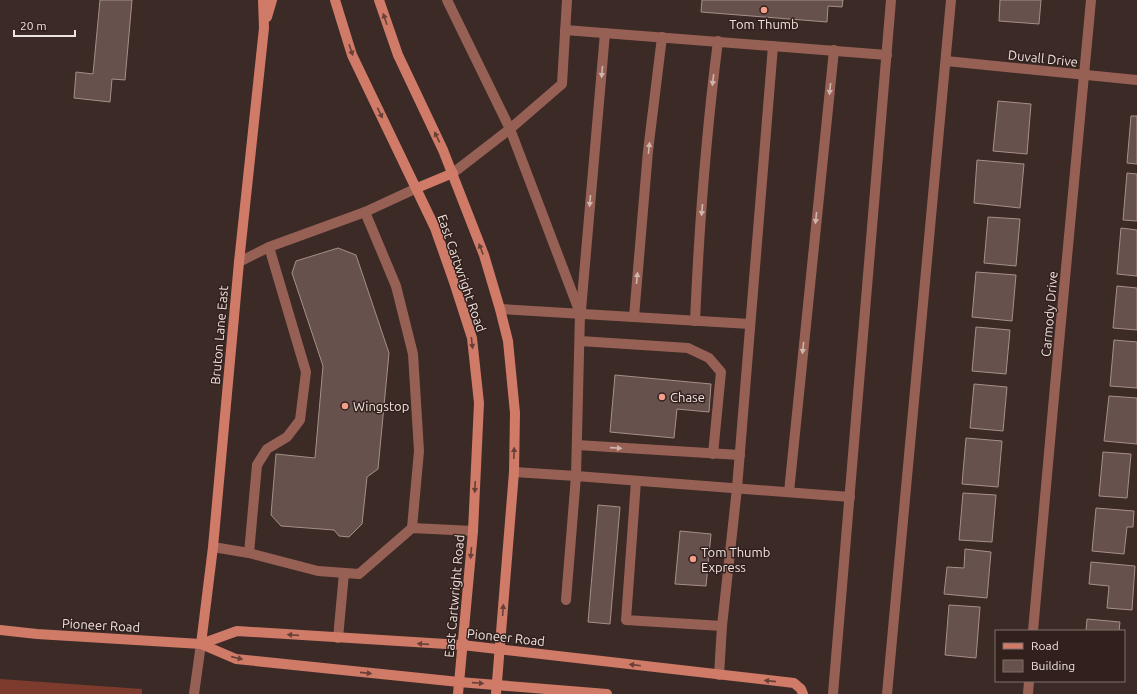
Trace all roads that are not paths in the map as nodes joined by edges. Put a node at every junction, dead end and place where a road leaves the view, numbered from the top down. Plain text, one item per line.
1 (263, 0) edge
2 (272, 0) edge
3 (335, 0) edge
4 (379, 0) edge
5 (447, 0) edge
6 (567, 0) edge
7 (891, 0) edge
8 (951, 0) edge
9 (1091, 0) edge
10 (264, 28) junction
11 (565, 30) junction
12 (605, 33) junction
13 (662, 37) junction
14 (718, 42) junction
15 (773, 46) junction
16 (834, 50) junction
17 (887, 54) junction
18 (946, 61) junction
19 (1084, 75) junction
20 (1137, 80) edge
21 (510, 129) junction
22 (453, 173) junction
23 (417, 188) junction
24 (365, 212) junction
25 (269, 247) junction
26 (239, 262) junction
27 (500, 309) junction
28 (580, 314) junction
29 (634, 317) junction
30 (695, 321) junction
31 (750, 324) junction
32 (580, 341) junction
33 (577, 445) junction
34 (713, 454) junction
35 (740, 455) junction
36 (514, 472) junction
37 (576, 476) junction
38 (636, 481) junction
39 (737, 488) junction
40 (788, 492) junction
41 (850, 497) junction
42 (412, 528) junction
43 (473, 531) junction
44 (213, 547) junction
45 (249, 553) junction
46 (344, 573) junction
47 (566, 600) dead end
48 (722, 626) junction
49 (0, 630) edge
50 (1034, 630) edge
51 (338, 638) junction
52 (201, 644) junction
53 (462, 645) junction
54 (500, 649) junction
55 (720, 675) junction
56 (459, 682) junction
57 (1029, 682) edge
58 (497, 689) edge
59 (194, 694) edge
60 (458, 694) edge
61 (607, 694) edge
62 (803, 694) edge
63 (833, 694) edge
64 (887, 694) edge
65 (1028, 694) edge

1 - 10 main road, Bruton Lane East
2 - 10 main road, Bruton Lane East
3 -> 23 main road, East Cartwright Road
22 -> 4 main road, East Cartwright Road
5 - 21 street
6 - 11 street
7 - 17 street
8 - 18 street
9 - 19 street, Carmody Drive
10 - 26 main road, Bruton Lane East
11 - 12 street
11 - 21 street
12 - 13 street
12 -> 28 street
13 - 14 street
29 -> 13 street
14 - 15 street
14 -> 30 street
15 - 16 street
15 - 31 street
16 - 17 street
16 -> 40 street
17 - 41 street
18 - 19 street, Duvall Drive
18 - 64 street
19 - 20 street, Duvall Drive
19 - 50 street, Carmody Drive
21 - 22 street
21 - 28 street
22 - 23 main road
27 -> 22 main road, East Cartwright Road
23 - 24 street
23 -> 43 main road, East Cartwright Road
24 - 25 street
24 - 42 street
25 - 26 street
25 - 45 street
26 - 44 main road, Bruton Lane East
27 - 28 street
36 -> 27 main road, East Cartwright Road
28 - 29 street
28 - 32 street
29 - 30 street
30 - 31 street
31 - 35 street
32 - 33 street
32 - 34 street
33 -> 34 street
33 - 37 street
34 - 35 street
35 - 39 street
36 - 37 street
54 -> 36 main road, East Cartwright Road
37 - 38 street
37 - 47 street
38 - 39 street
38 - 48 street
39 - 40 street
39 - 48 street
40 - 41 street
41 - 63 street
42 - 43 street
42 - 46 street
43 -> 53 main road, East Cartwright Road
44 - 45 street
44 - 52 main road, Bruton Lane East
45 - 46 street
46 - 51 street
48 - 55 street
49 - 52 main road, Pioneer Road
51 -> 52 main road, Pioneer Road
53 -> 51 main road, Pioneer Road
52 -> 56 main road, Pioneer Road
52 - 59 street
53 - 54 main road, Pioneer Road
53 - 56 main road, East Cartwright Road
55 -> 54 main road, Pioneer Road
54 - 58 main road, East Cartwright Road
62 -> 55 main road, Pioneer Road
56 -> 58 main road, Pioneer Road
56 - 60 main road, East Cartwright Road
57 - 65 street
58 - 61 main road, Pioneer Road

